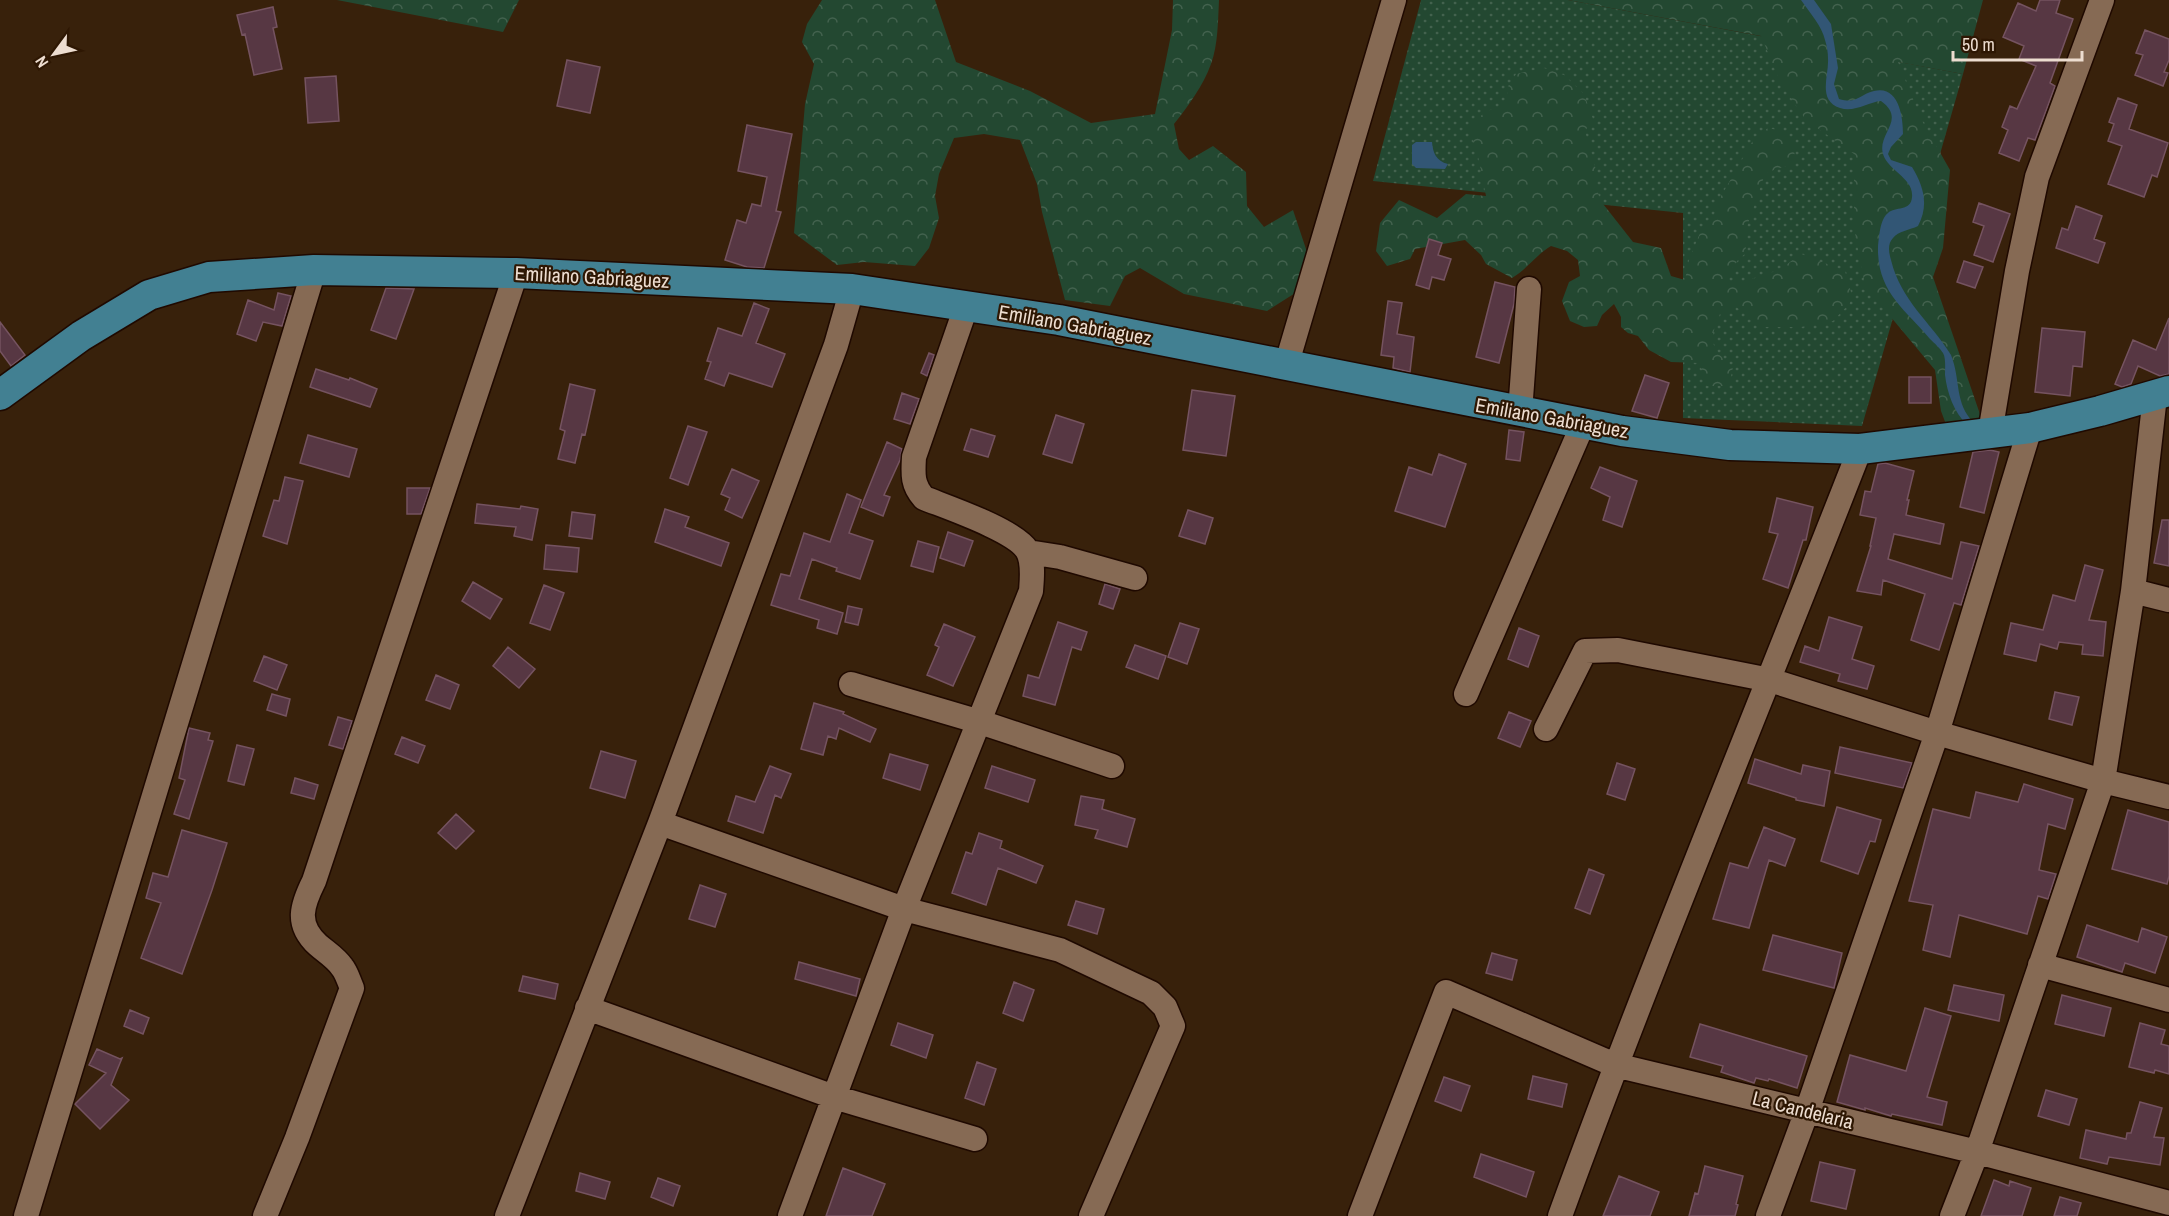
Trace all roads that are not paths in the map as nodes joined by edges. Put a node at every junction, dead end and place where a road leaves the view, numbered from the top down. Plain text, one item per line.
1 (1394, 0) edge
2 (2102, 0) edge
3 (314, 270) junction
4 (516, 273) junction
5 (852, 289) junction
6 (1529, 289) dead end
7 (966, 307) junction
8 (1286, 366) junction
9 (2162, 393) edge
10 (0, 395) edge
11 (1521, 412) junction
12 (1583, 424) junction
13 (2030, 428) junction
14 (1990, 433) junction
15 (1860, 449) junction
16 (1028, 552) junction
17 (1135, 578) dead end
18 (2133, 591) junction
19 (2169, 600) edge
20 (1770, 680) junction
21 (851, 684) dead end
22 (1466, 694) dead end
23 (980, 722) junction
24 (1546, 729) dead end
25 (1937, 733) junction
26 (1112, 766) dead end
27 (2103, 781) junction
28 (2169, 797) edge
29 (660, 823) junction
30 (904, 909) junction
31 (2040, 965) junction
32 (2169, 1000) edge
33 (587, 1008) junction
34 (1615, 1065) junction
35 (834, 1097) junction
36 (1807, 1111) junction
37 (975, 1139) dead end
38 (1977, 1152) junction
39 (2169, 1203) edge
40 (26, 1216) edge
41 (265, 1216) edge
42 (507, 1216) edge
43 (790, 1216) edge
44 (1091, 1216) edge
45 (1360, 1216) edge
46 (1560, 1216) edge
47 (1768, 1216) edge
48 (1952, 1216) edge

1 - 8 street
2 - 14 street
3 - 4 main road, Emiliano Gabriaguez
3 - 10 main road, Emiliano Gabriaguez
3 - 40 street
4 - 5 main road, Emiliano Gabriaguez
4 - 41 street
5 - 7 main road, Emiliano Gabriaguez
5 - 29 street
6 - 11 street
7 - 8 main road, Emiliano Gabriaguez
7 - 16 street
8 - 11 main road, Emiliano Gabriaguez
9 - 13 main road, Emiliano Gabriaguez
9 - 18 street
11 - 12 main road, Emiliano Gabriaguez
12 - 15 main road, Emiliano Gabriaguez
12 - 22 street
13 - 14 main road, Emiliano Gabriaguez
13 - 25 street
14 - 15 main road, Emiliano Gabriaguez
15 - 20 street
16 - 17 street
16 - 23 street
18 - 19 street
18 - 27 street
20 - 24 street
20 - 25 street
20 - 34 street
21 - 23 street
23 - 26 street
23 - 30 street
25 - 27 street
25 - 36 street
27 - 28 street
27 - 31 street
29 - 30 street
29 - 33 street
30 - 35 street
30 - 44 street
31 - 32 street
31 - 38 street
33 - 35 street
33 - 42 street
34 - 36 street, La Candelaria
34 - 45 street, La Candelaria
34 - 46 street
35 - 37 street
35 - 43 street
36 - 38 street, La Candelaria
36 - 47 street
38 - 39 street, La Candelaria
38 - 48 street

